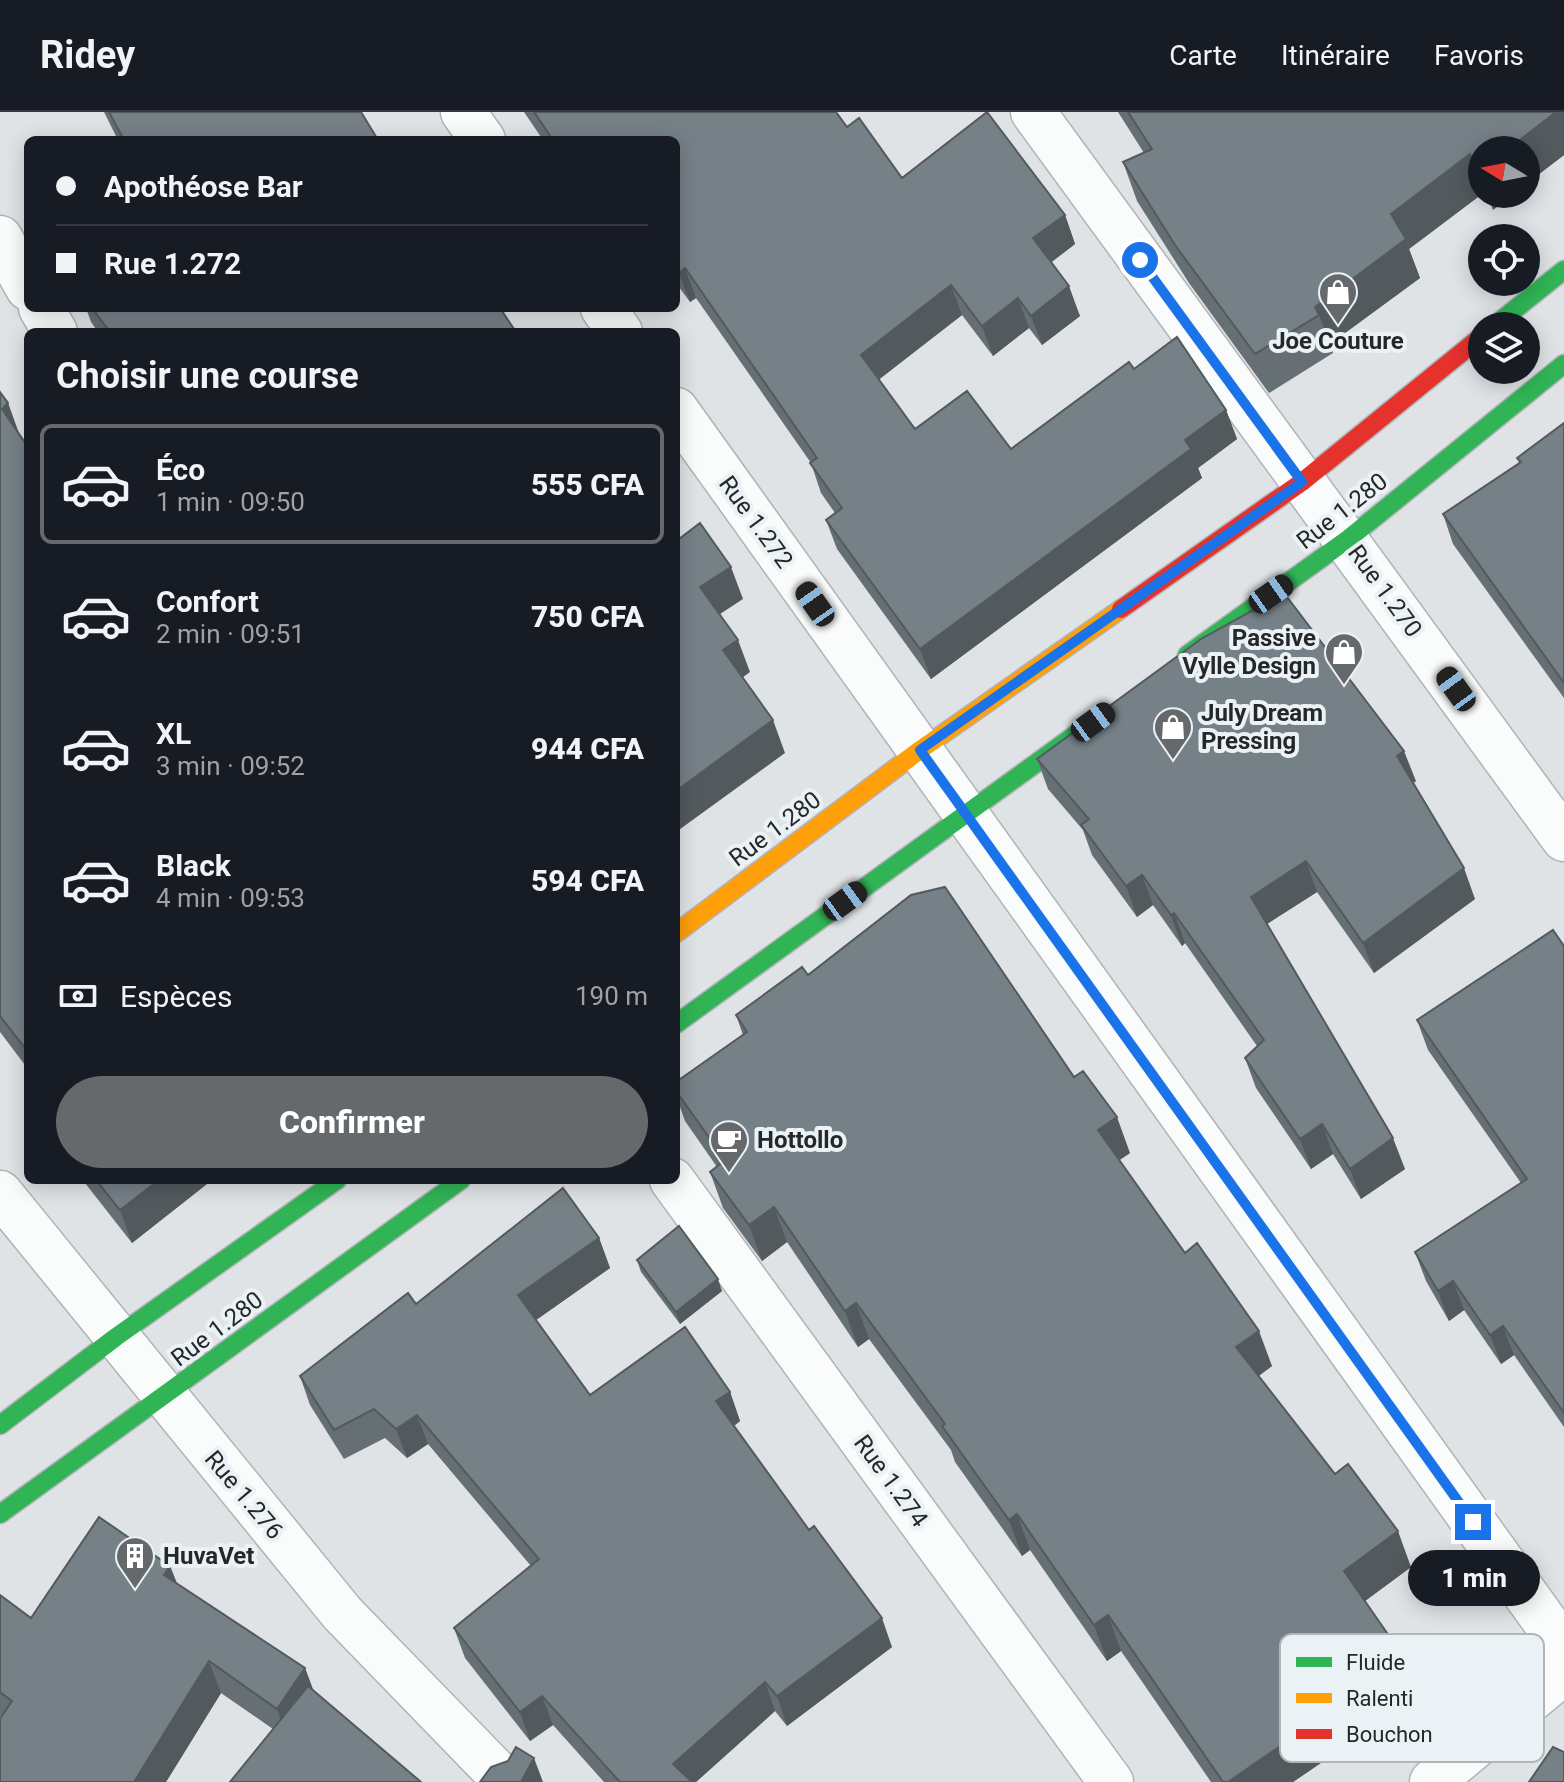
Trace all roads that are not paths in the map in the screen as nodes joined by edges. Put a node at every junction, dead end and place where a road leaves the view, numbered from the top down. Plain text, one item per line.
1 (463, 112) edge
2 (1033, 112) edge
3 (480, 136) edge
4 (0, 238) edge
5 (1564, 270) edge
6 (24, 281) edge
7 (1512, 312) edge
8 (1468, 347) edge
9 (1564, 364) edge
10 (680, 416) edge
11 (1302, 482) junction
12 (1348, 539) junction
13 (1169, 667) edge
14 (1105, 713) edge
15 (920, 750) junction
16 (965, 814) junction
17 (1564, 839) edge
18 (680, 930) edge
19 (680, 1021) edge
20 (331, 1184) edge
21 (456, 1184) edge
22 (675, 1184) edge
23 (0, 1193) edge
24 (116, 1337) junction
25 (165, 1398) junction
26 (0, 1425) edge
27 (0, 1514) edge
28 (1564, 1648) edge
29 (1564, 1672) edge
30 (1544, 1689) edge
31 (1456, 1762) edge
32 (506, 1782) edge
33 (1111, 1782) edge
34 (1432, 1782) edge

1 - 3 street
2 - 11 street, Rue 1.270
4 - 6 street
5 - 7 main road
8 - 11 main road, Rue 1.280
9 - 12 main road, Rue 1.280
10 - 15 street, Rue 1.272
11 - 12 street, Rue 1.270
11 - 15 main road, Rue 1.280
12 - 13 main road, Rue 1.280
12 - 17 street, Rue 1.270
14 - 16 main road
15 - 16 street, Rue 1.272
15 - 18 main road, Rue 1.280
16 - 19 main road
16 - 28 street, Rue 1.272
20 - 24 main road
21 - 25 main road, Rue 1.280
22 - 33 street, Rue 1.274
23 - 24 street, Rue 1.276
24 - 25 street, Rue 1.276
24 - 26 main road
25 - 27 main road, Rue 1.280
25 - 32 street, Rue 1.276
29 - 30 street
31 - 34 street

